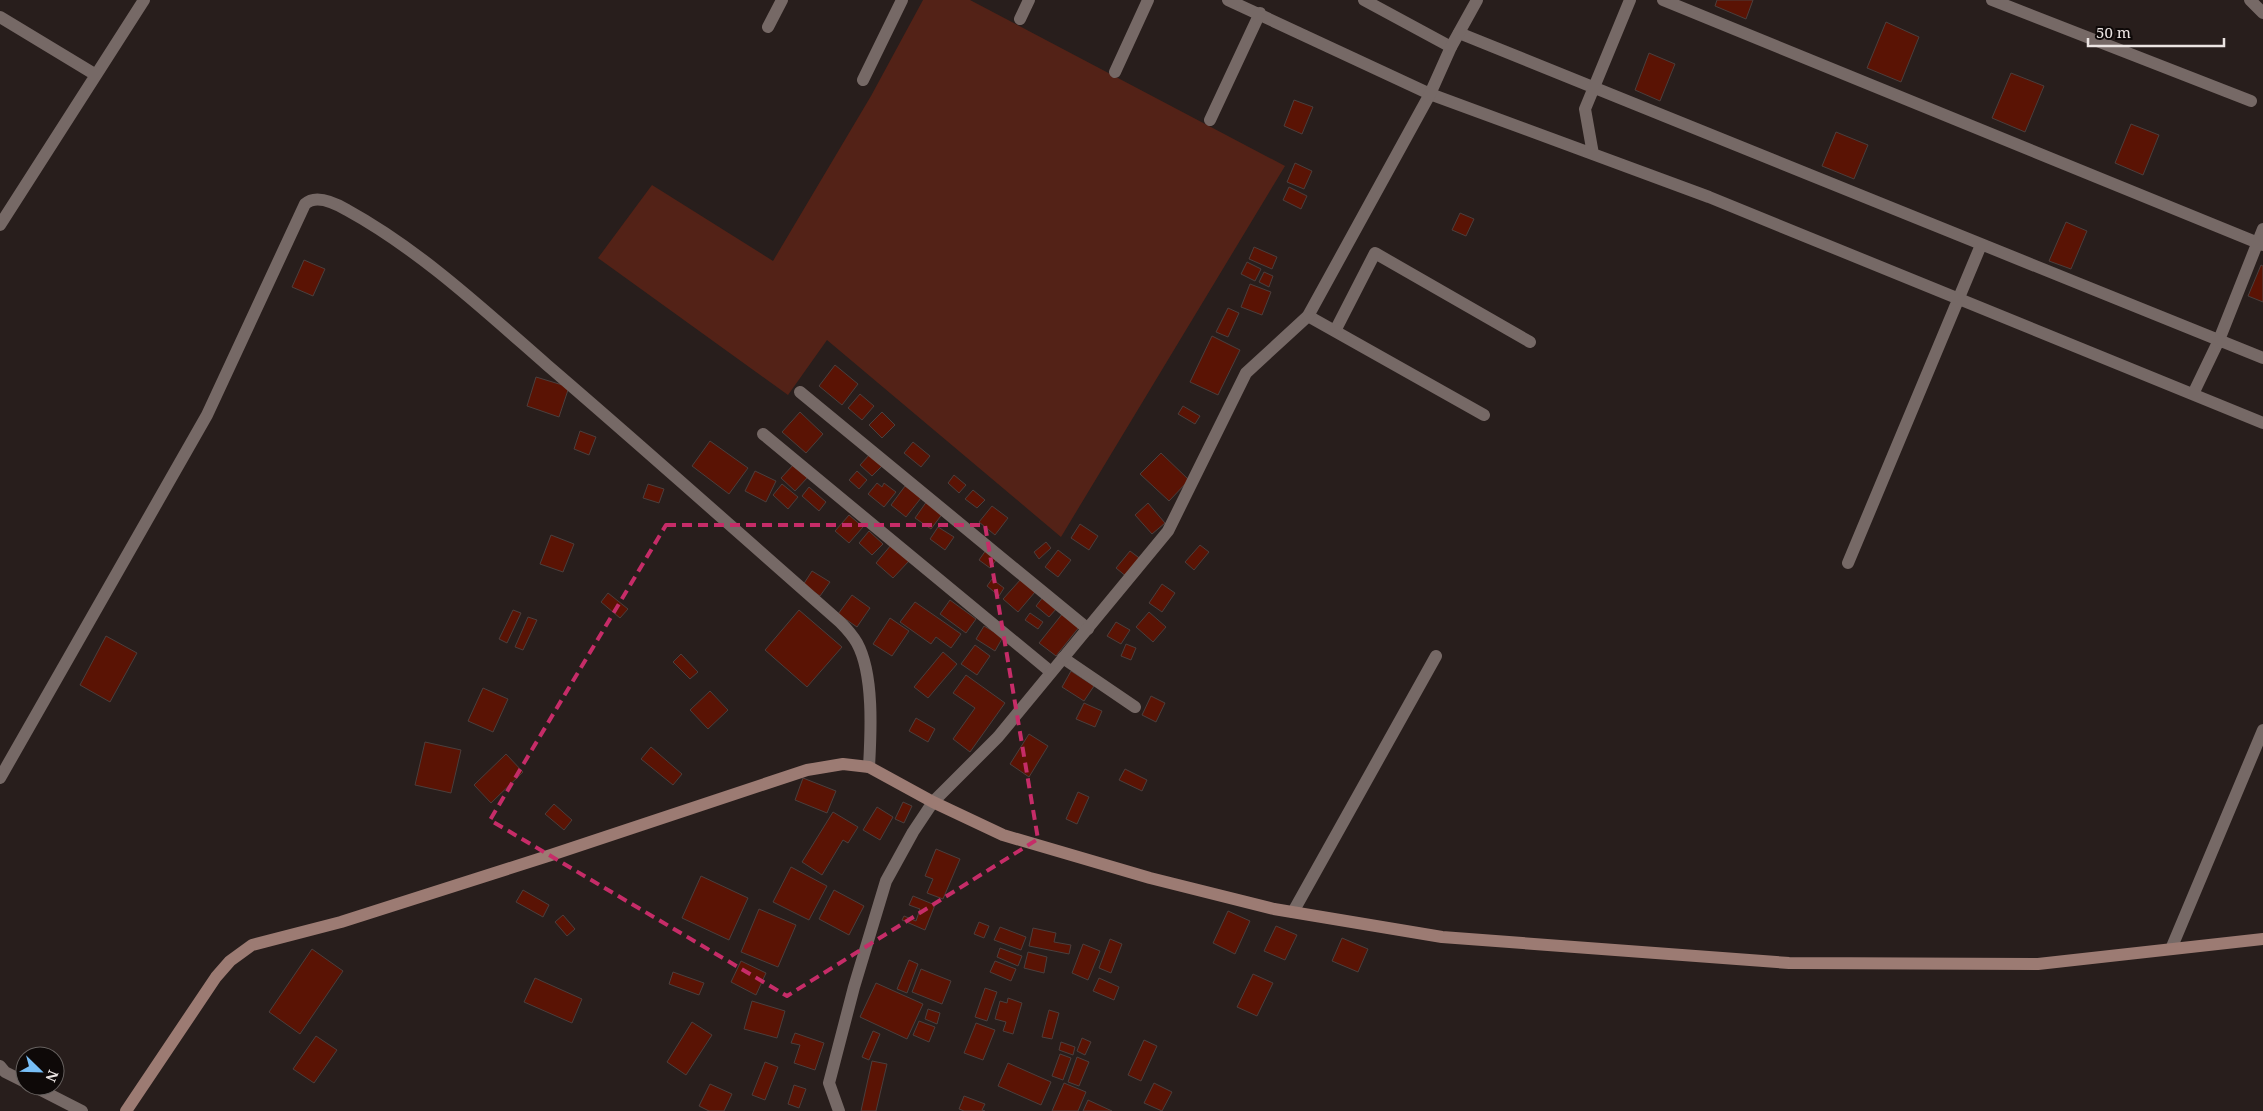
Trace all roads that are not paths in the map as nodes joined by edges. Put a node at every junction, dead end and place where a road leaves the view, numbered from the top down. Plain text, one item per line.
1 (144, 0) edge
2 (782, 0) edge
3 (902, 0) edge
4 (1029, 0) edge
5 (1148, 0) edge
6 (1228, 0) edge
7 (1364, 0) edge
8 (1477, 0) edge
9 (1630, 0) edge
10 (1663, 0) edge
11 (1992, 0) edge
12 (2250, 0) edge
13 (1260, 13) junction
14 (2263, 13) edge
15 (0, 17) edge
16 (1020, 19) dead end
17 (768, 27) dead end
18 (1459, 34) junction
19 (1451, 47) junction
20 (1115, 72) dead end
21 (96, 75) junction
22 (863, 80) dead end
23 (1593, 89) junction
24 (1430, 94) junction
25 (2251, 101) dead end
26 (1210, 120) dead end
27 (1593, 154) junction
28 (0, 225) edge
29 (2263, 230) edge
30 (2260, 244) edge
31 (1981, 245) junction
32 (1959, 299) junction
33 (1308, 316) junction
34 (1335, 331) junction
35 (2219, 340) junction
36 (1530, 342) dead end
37 (2263, 358) edge
38 (800, 392) dead end
39 (2193, 394) junction
40 (1484, 415) dead end
41 (2263, 423) edge
42 (763, 434) dead end
43 (1848, 563) dead end
44 (1088, 628) junction
45 (1436, 656) dead end
46 (1063, 658) junction
47 (1051, 672) junction
48 (1135, 707) dead end
49 (2263, 730) edge
50 (2259, 752) edge
51 (869, 767) junction
52 (0, 778) edge
53 (934, 802) junction
54 (1293, 912) junction
55 (2263, 939) edge
56 (2171, 949) junction
57 (0, 1066) edge
58 (15, 1077) edge
59 (53, 1096) edge
60 (82, 1111) edge
61 (126, 1111) edge
62 (839, 1111) edge

1 - 21 street
2 - 17 street
3 - 22 street
4 - 16 street
5 - 20 street
6 - 13 street
7 - 19 street
8 - 18 street
9 - 23 street
10 - 30 street
11 - 25 street
12 - 14 street
13 - 24 street
13 - 26 street
15 - 21 street
18 - 19 street
18 - 23 street
19 - 24 street
21 - 28 street
23 - 27 street
23 - 31 street
24 - 27 street
24 - 33 street
27 - 32 street
29 - 30 street
30 - 35 street
31 - 32 street
31 - 35 street
32 - 39 street
32 - 43 street
33 - 34 street
33 - 44 street
34 - 36 street
34 - 40 street
35 - 37 street
35 - 39 street
38 - 44 street
39 - 41 street
42 - 47 street
44 - 46 street
45 - 54 street
46 - 47 street
46 - 48 street
47 - 53 street
49 - 50 street
50 - 56 street
51 - 52 street
51 - 53 main road
51 - 61 main road
53 - 54 main road
53 - 62 street
54 - 56 main road
55 - 56 main road
57 - 58 street
59 - 60 street

